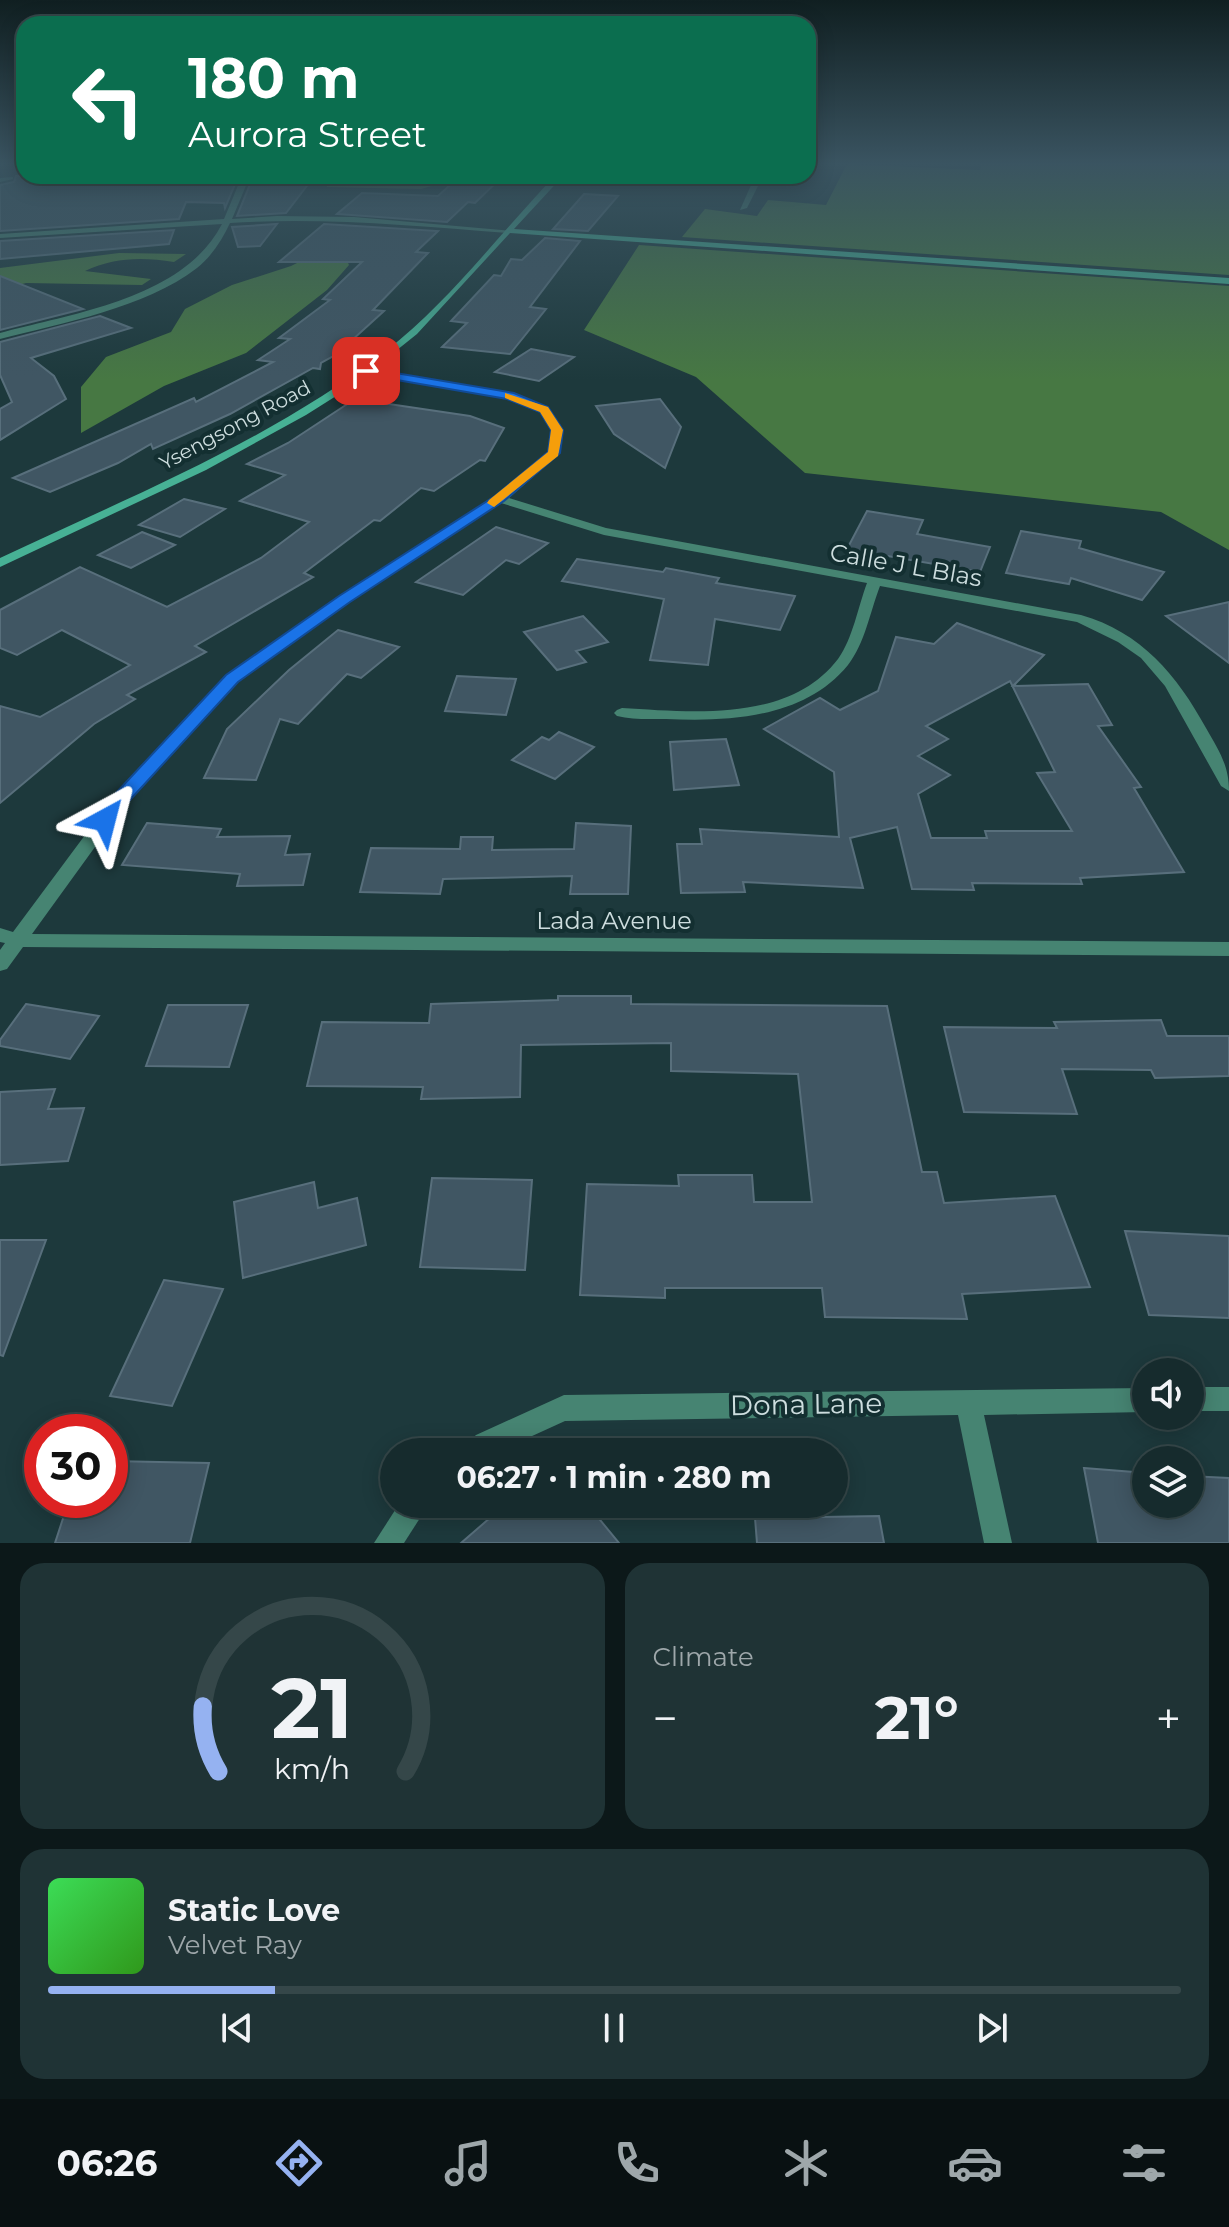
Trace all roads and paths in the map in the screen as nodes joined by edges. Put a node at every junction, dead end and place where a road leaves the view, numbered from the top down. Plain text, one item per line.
1 (217, 236) edge
2 (503, 236) edge
3 (580, 236) edge
4 (1229, 281) edge
5 (0, 336) edge
6 (366, 371) junction
7 (500, 499) junction
8 (0, 563) edge
9 (874, 583) junction
10 (622, 713) dead end
11 (1229, 786) edge
12 (8, 938) edge
13 (1229, 949) edge
14 (0, 964) edge
15 (1204, 1399) edge
16 (1229, 1399) edge
17 (1132, 1400) edge
18 (968, 1402) junction
19 (498, 1438) edge
20 (405, 1518) edge
21 (388, 1543) edge
22 (998, 1543) edge

1 - 5 street
2 - 6 main road, Ysengsong Road
3 - 4 main road
6 - 7 street
6 - 8 main road, Ysengsong Road
7 - 9 street, Calle J L Blas
7 - 12 street
9 - 10 street
9 - 11 street, Calle J L Blas
12 - 13 street, Lada Avenue
12 - 14 street
15 - 16 street
17 - 18 street, Dona Lane
18 - 19 street, Dona Lane
18 - 22 street
20 - 21 street

